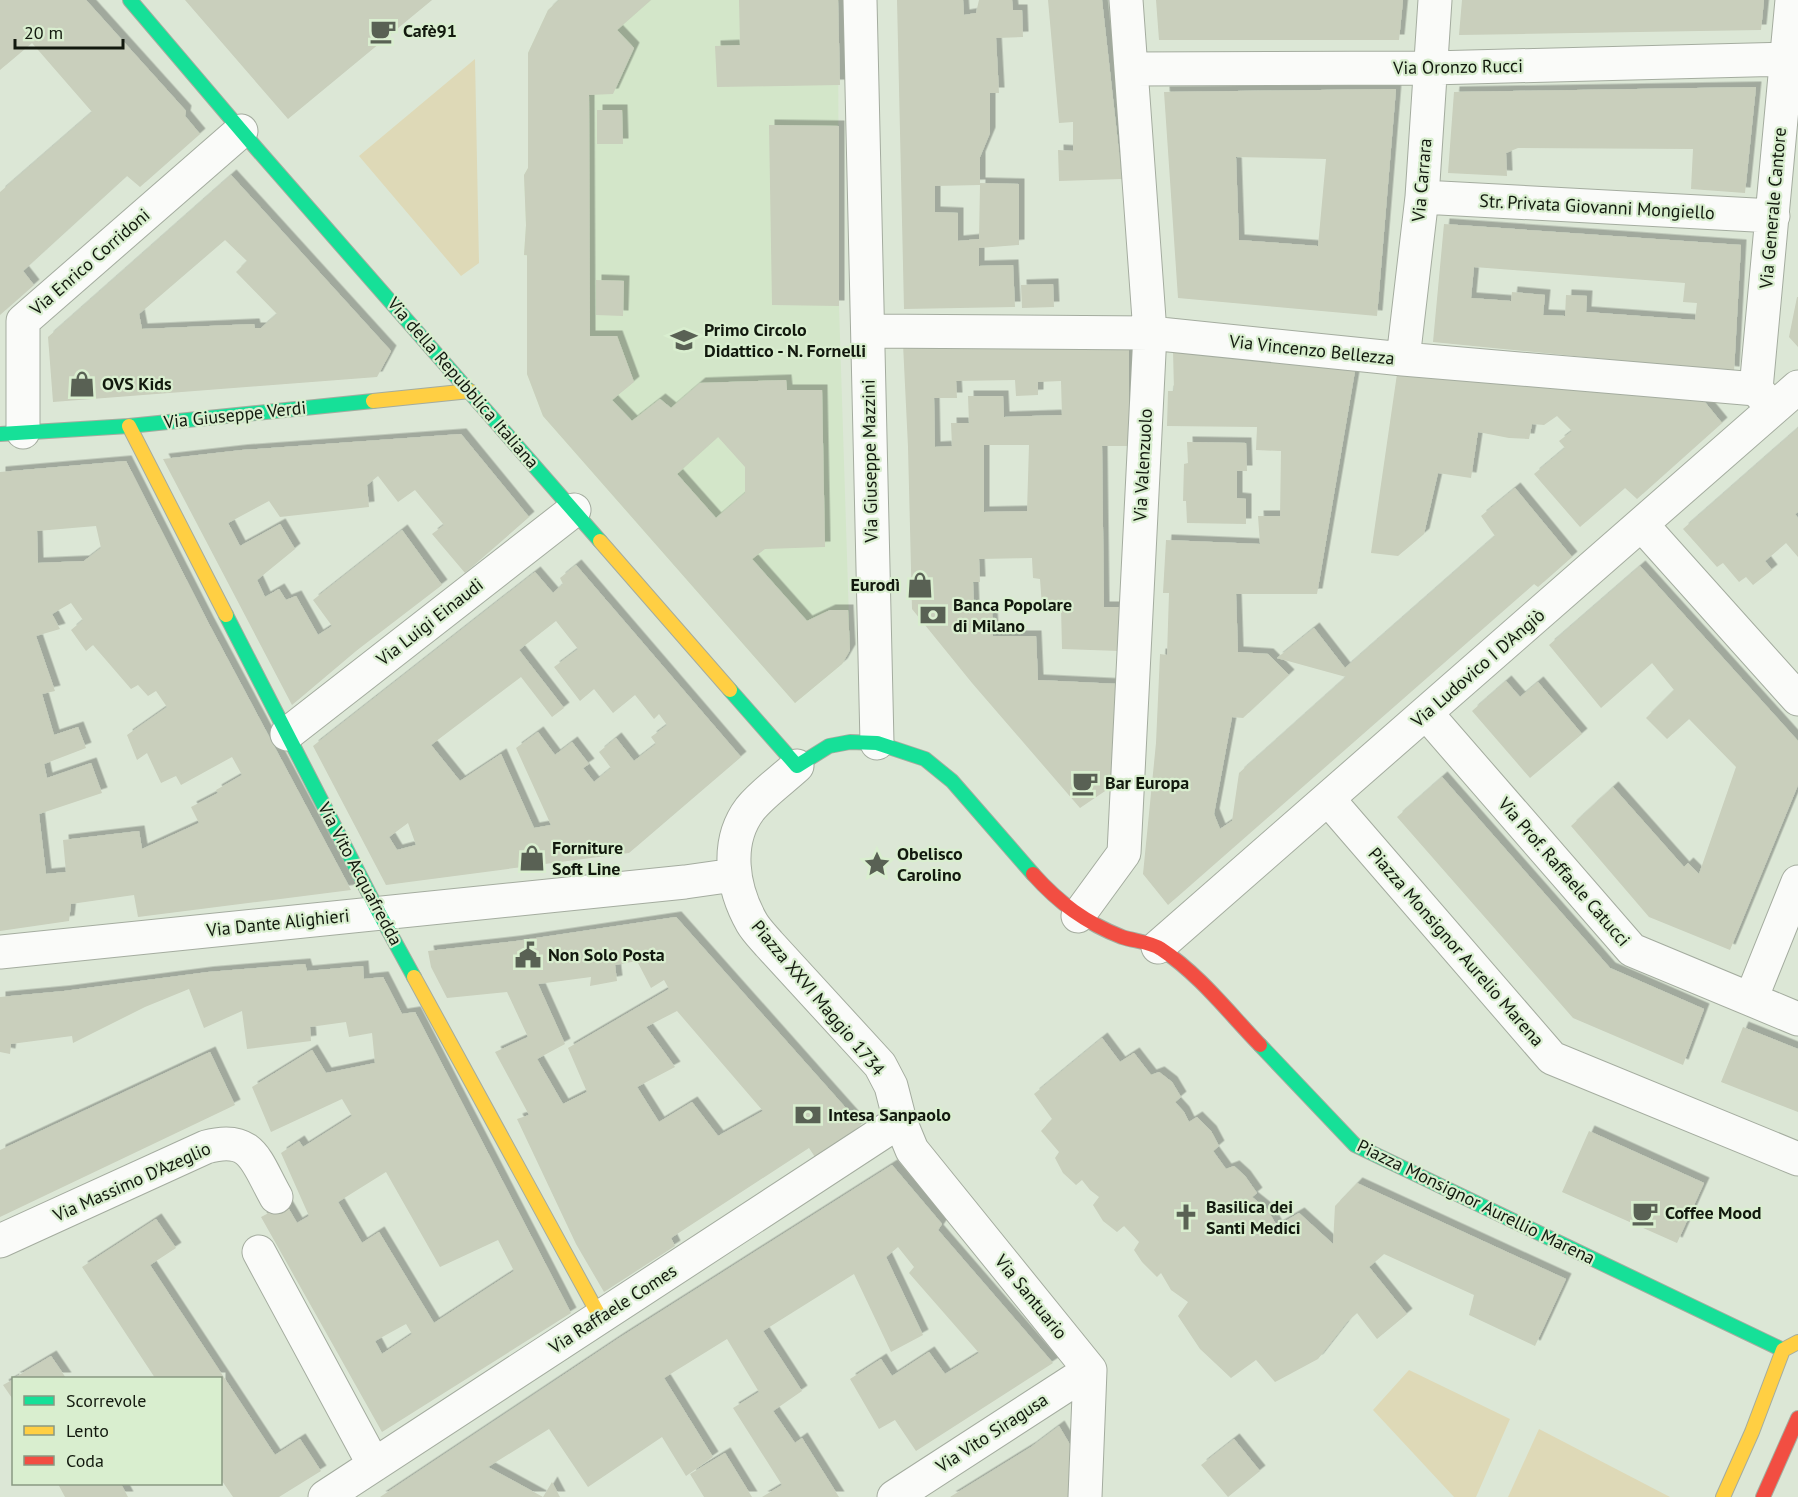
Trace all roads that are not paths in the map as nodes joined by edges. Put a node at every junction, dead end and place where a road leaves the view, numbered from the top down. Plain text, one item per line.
1 (130, 0) edge
2 (860, 0) edge
3 (1126, 0) edge
4 (1435, 0) edge
5 (1792, 0) edge
6 (1786, 59) junction
7 (1431, 68) junction
8 (1131, 69) junction
9 (241, 131) junction
10 (1422, 197) junction
11 (1773, 216) junction
12 (868, 330) junction
13 (1150, 333) junction
14 (1403, 359) junction
15 (1798, 387) edge
16 (470, 391) junction
17 (1765, 399) junction
18 (129, 426) junction
19 (11, 433) edge
20 (574, 510) junction
21 (1642, 525) junction
22 (1798, 699) edge
23 (1426, 713) junction
24 (287, 734) junction
25 (877, 743) junction
26 (797, 766) junction
27 (1328, 799) junction
28 (734, 875) junction
29 (1798, 882) edge
30 (379, 913) junction
31 (1078, 916) junction
32 (1158, 947) junction
33 (0, 952) edge
34 (1751, 999) junction
35 (1798, 1018) edge
36 (900, 1121) junction
37 (1798, 1159) edge
38 (276, 1197) dead end
39 (0, 1241) edge
40 (259, 1252) dead end
41 (600, 1317) junction
42 (1798, 1342) edge
43 (1783, 1350) junction
44 (1090, 1370) junction
45 (1798, 1418) edge
46 (374, 1465) junction
47 (325, 1497) edge
48 (894, 1497) edge
49 (1085, 1497) edge
50 (1723, 1497) edge
51 (1762, 1497) edge

1 - 9 street, Via della Repubblica Italiana
2 - 12 street, Via Giuseppe Mazzini
3 - 8 street, Via Valenzuolo
4 - 7 street, Via Carrara
5 - 6 street, Via Generale Cantore
6 - 7 street, Via Oronzo Rucci
6 - 11 street, Via Generale Cantore
7 - 8 street, Via Oronzo Rucci
7 - 10 street, Via Carrara
8 - 13 street, Via Valenzuolo
9 - 16 street, Via della Repubblica Italiana
9 - 19 street, Via Enrico Corridoni
10 - 11 street, Str. Privata Giovanni Mongiello
10 - 14 street, Via Carrara
11 - 17 street, Via Generale Cantore
12 - 13 street, Via Vincenzo Bellezza
12 - 25 street, Via Giuseppe Mazzini
13 - 14 street, Via Vincenzo Bellezza
13 - 31 street, Via Valenzuolo
14 - 17 street, Via Vincenzo Bellezza
15 - 17 street, Via Ludovico I D'Angiò
16 - 18 street, Via Giuseppe Verdi
16 - 20 street, Via della Repubblica Italiana
17 - 21 street, Via Ludovico I D'Angiò
18 - 19 street, Via Giuseppe Verdi
18 - 24 street, Via Vito Acquafredda
20 - 24 street, Via Luigi Einaudi
20 - 26 street, Via della Repubblica Italiana
21 - 22 street
21 - 23 street, Via Ludovico I D'Angiò
23 - 27 street, Via Ludovico I D'Angiò
23 - 34 street, Via Prof. Raffaele Catucci
24 - 30 street, Via Vito Acquafredda
25 - 26 street
25 - 31 street
26 - 28 street
27 - 32 street, Via Ludovico I D'Angiò
27 - 37 street, Piazza Monsignor Aurelio Marena
28 - 30 street, Via Dante Alighieri
28 - 36 street, Piazza XXVI Maggio 1734
29 - 34 street
30 - 33 street, Via Dante Alighieri
30 - 41 street, Via Vito Acquafredda
31 - 32 street
32 - 43 street, Piazza Monsignor Aurellio Marena
34 - 35 street, Via Prof. Raffaele Catucci
36 - 41 street, Via Raffaele Comes
36 - 44 street, Via Santuario
38 - 39 street, Via Massimo D'Azeglio
40 - 46 street
41 - 46 street, Via Raffaele Comes
42 - 43 street
43 - 50 street
44 - 48 street, Via Vito Siragusa
44 - 49 street
45 - 51 street
46 - 47 street, Via Raffaele Comes

